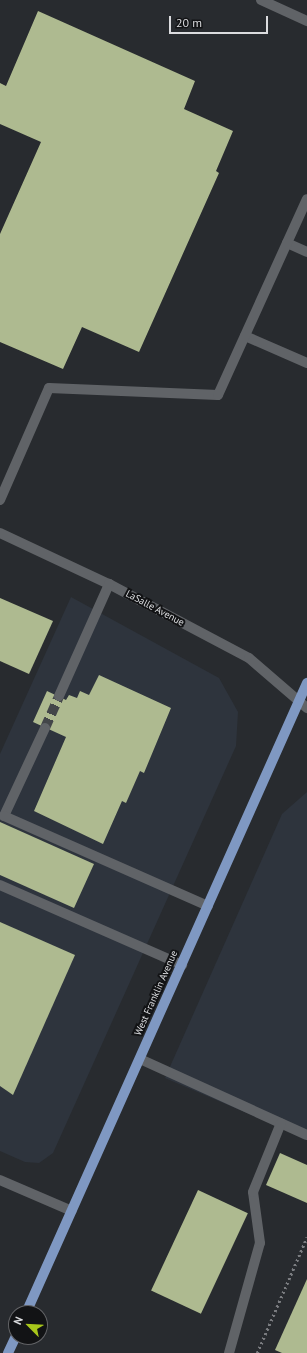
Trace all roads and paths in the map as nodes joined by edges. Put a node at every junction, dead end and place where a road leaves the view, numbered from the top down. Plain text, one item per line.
1 (266, 1) edge
2 (307, 21) edge
3 (307, 199) edge
4 (287, 243) junction
5 (307, 252) edge
6 (245, 336) junction
7 (307, 363) edge
8 (0, 500) edge
9 (0, 533) edge
10 (110, 584) junction
11 (307, 683) edge
12 (59, 696) tunnel mouth
13 (303, 705) edge
14 (45, 728) tunnel mouth
15 (0, 885) edge
16 (208, 906) junction
17 (182, 965) junction
18 (140, 1059) junction
19 (281, 1123) junction
20 (307, 1135) edge
21 (0, 1180) edge
22 (72, 1211) junction
23 (307, 1237) edge
24 (30, 1305) edge
25 (229, 1353) edge
26 (256, 1353) edge

1 - 2 street
3 - 4 street
4 - 5 street
4 - 6 street
6 - 7 street
6 - 8 street
9 - 10 street, LaSalle Avenue
10 - 12 street
10 - 13 street, LaSalle Avenue
11 - 13 main road, West Franklin Avenue
13 - 16 main road, West Franklin Avenue
14 - 16 street
15 - 17 street
16 - 17 main road, West Franklin Avenue
17 - 18 main road, West Franklin Avenue
18 - 19 street
18 - 22 main road, West Franklin Avenue
19 - 20 street
19 - 25 street
21 - 22 street
22 - 24 main road, West Franklin Avenue
23 - 26 path

